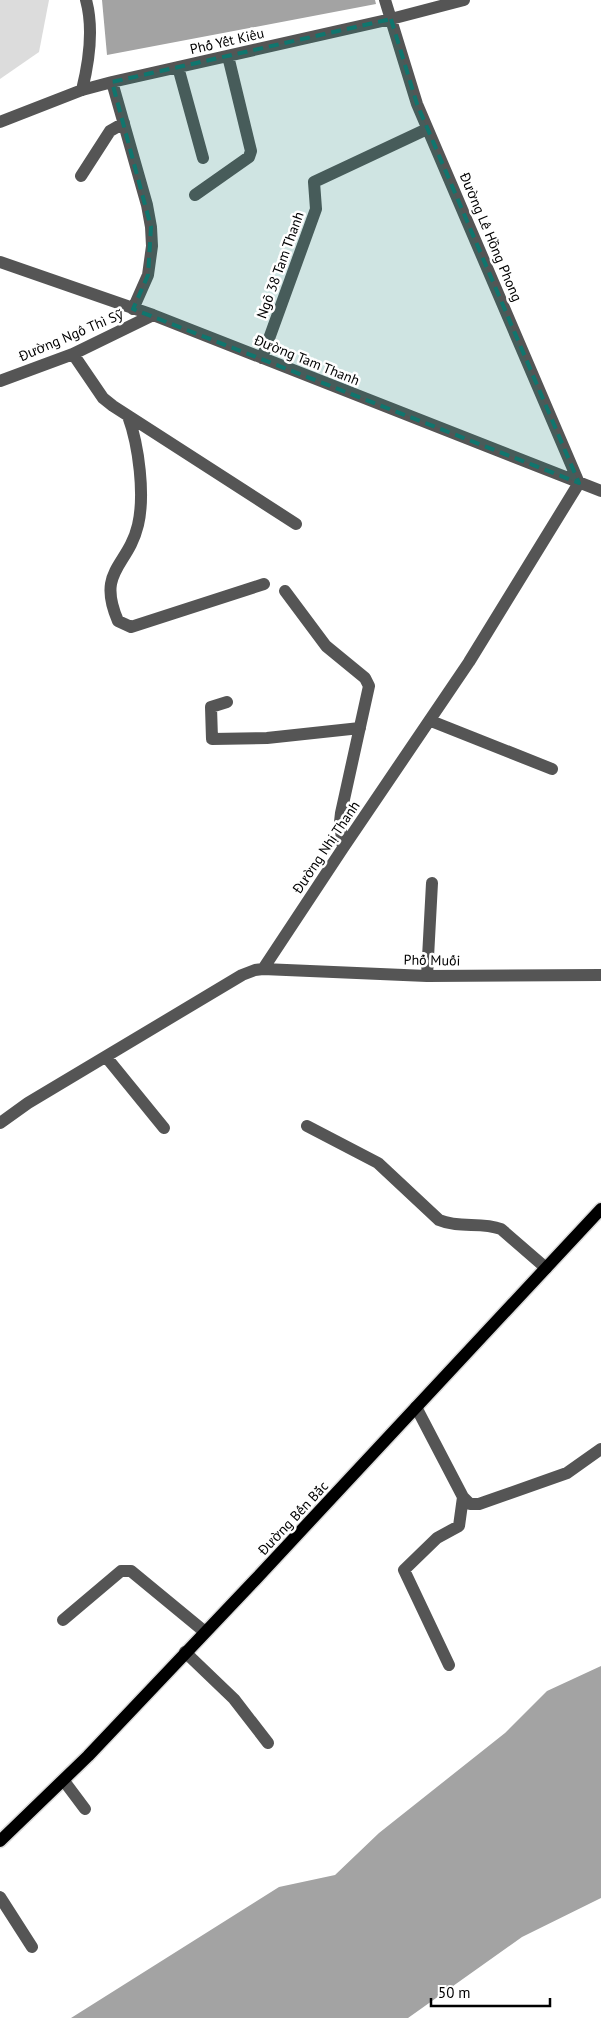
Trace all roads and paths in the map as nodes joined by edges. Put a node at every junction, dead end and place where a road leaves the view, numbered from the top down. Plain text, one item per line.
1 (86, 0) edge
2 (385, 0) edge
3 (464, 0) edge
4 (391, 20) junction
5 (228, 56) junction
6 (178, 67) junction
7 (112, 82) junction
8 (82, 90) junction
9 (0, 122) edge
10 (124, 122) junction
11 (428, 129) junction
12 (203, 158) dead end
13 (81, 176) dead end
14 (195, 195) dead end
15 (0, 262) edge
16 (133, 309) junction
17 (153, 315) junction
18 (73, 354) junction
19 (262, 358) junction
20 (0, 381) edge
21 (128, 416) junction
22 (579, 483) junction
23 (601, 491) edge
24 (296, 524) dead end
25 (264, 584) dead end
26 (285, 591) dead end
27 (227, 702) dead end
28 (431, 721) junction
29 (360, 728) junction
30 (552, 769) dead end
31 (342, 848) junction
32 (432, 883) dead end
33 (263, 970) junction
34 (601, 975) edge
35 (427, 976) junction
36 (107, 1058) junction
37 (0, 1124) edge
38 (307, 1126) dead end
39 (164, 1128) dead end
40 (601, 1209) edge
41 (546, 1268) junction
42 (416, 1407) junction
43 (601, 1449) edge
44 (463, 1497) junction
45 (63, 1620) dead end
46 (205, 1632) junction
47 (186, 1652) junction
48 (449, 1665) dead end
49 (268, 1743) dead end
50 (64, 1781) junction
51 (85, 1809) dead end
52 (0, 1841) edge
53 (0, 1897) edge
54 (32, 1947) dead end

1 - 8 street
2 - 4 street, Đường Lê Hồng Phong
3 - 4 street, Phố Yết Kiêu
4 - 5 street, Phố Yết Kiêu
4 - 11 street, Đường Lê Hồng Phong
5 - 6 street, Phố Yết Kiêu
5 - 14 street
6 - 7 street, Phố Yết Kiêu
6 - 12 street
7 - 8 street, Phố Yết Kiêu
7 - 10 street
8 - 9 street, Phố Yết Kiêu
10 - 13 street
10 - 16 street
11 - 19 street, Ngõ 38 Tam Thanh
11 - 22 street, Đường Lê Hồng Phong
15 - 16 street, Đường Tam Thanh
16 - 17 street, Đường Tam Thanh
17 - 18 street, Đường Ngô Thì Sỹ
17 - 19 street, Đường Tam Thanh
18 - 20 street, Đường Ngô Thì Sỹ
18 - 21 street
19 - 22 street, Đường Tam Thanh
21 - 24 street
21 - 25 street
22 - 23 street, Đường Tam Thanh
22 - 28 street, Đường Nhị Thanh
26 - 29 street
27 - 29 street
28 - 30 street
28 - 31 street, Đường Nhị Thanh
29 - 31 street
31 - 33 street, Đường Nhị Thanh
32 - 35 street
33 - 35 street, Phố Muối
33 - 36 street
34 - 35 street, Phố Muối
36 - 37 street
36 - 39 street
38 - 41 street
40 - 41 main road, Đường Bến Bắc
41 - 42 main road, Đường Bến Bắc
42 - 44 street
42 - 46 main road, Đường Bến Bắc
43 - 44 street
44 - 48 street
45 - 46 street
46 - 47 main road, Đường Bến Bắc
47 - 49 street
47 - 50 main road, Đường Bến Bắc
50 - 51 street
50 - 52 main road, Đường Bến Bắc
53 - 54 street

